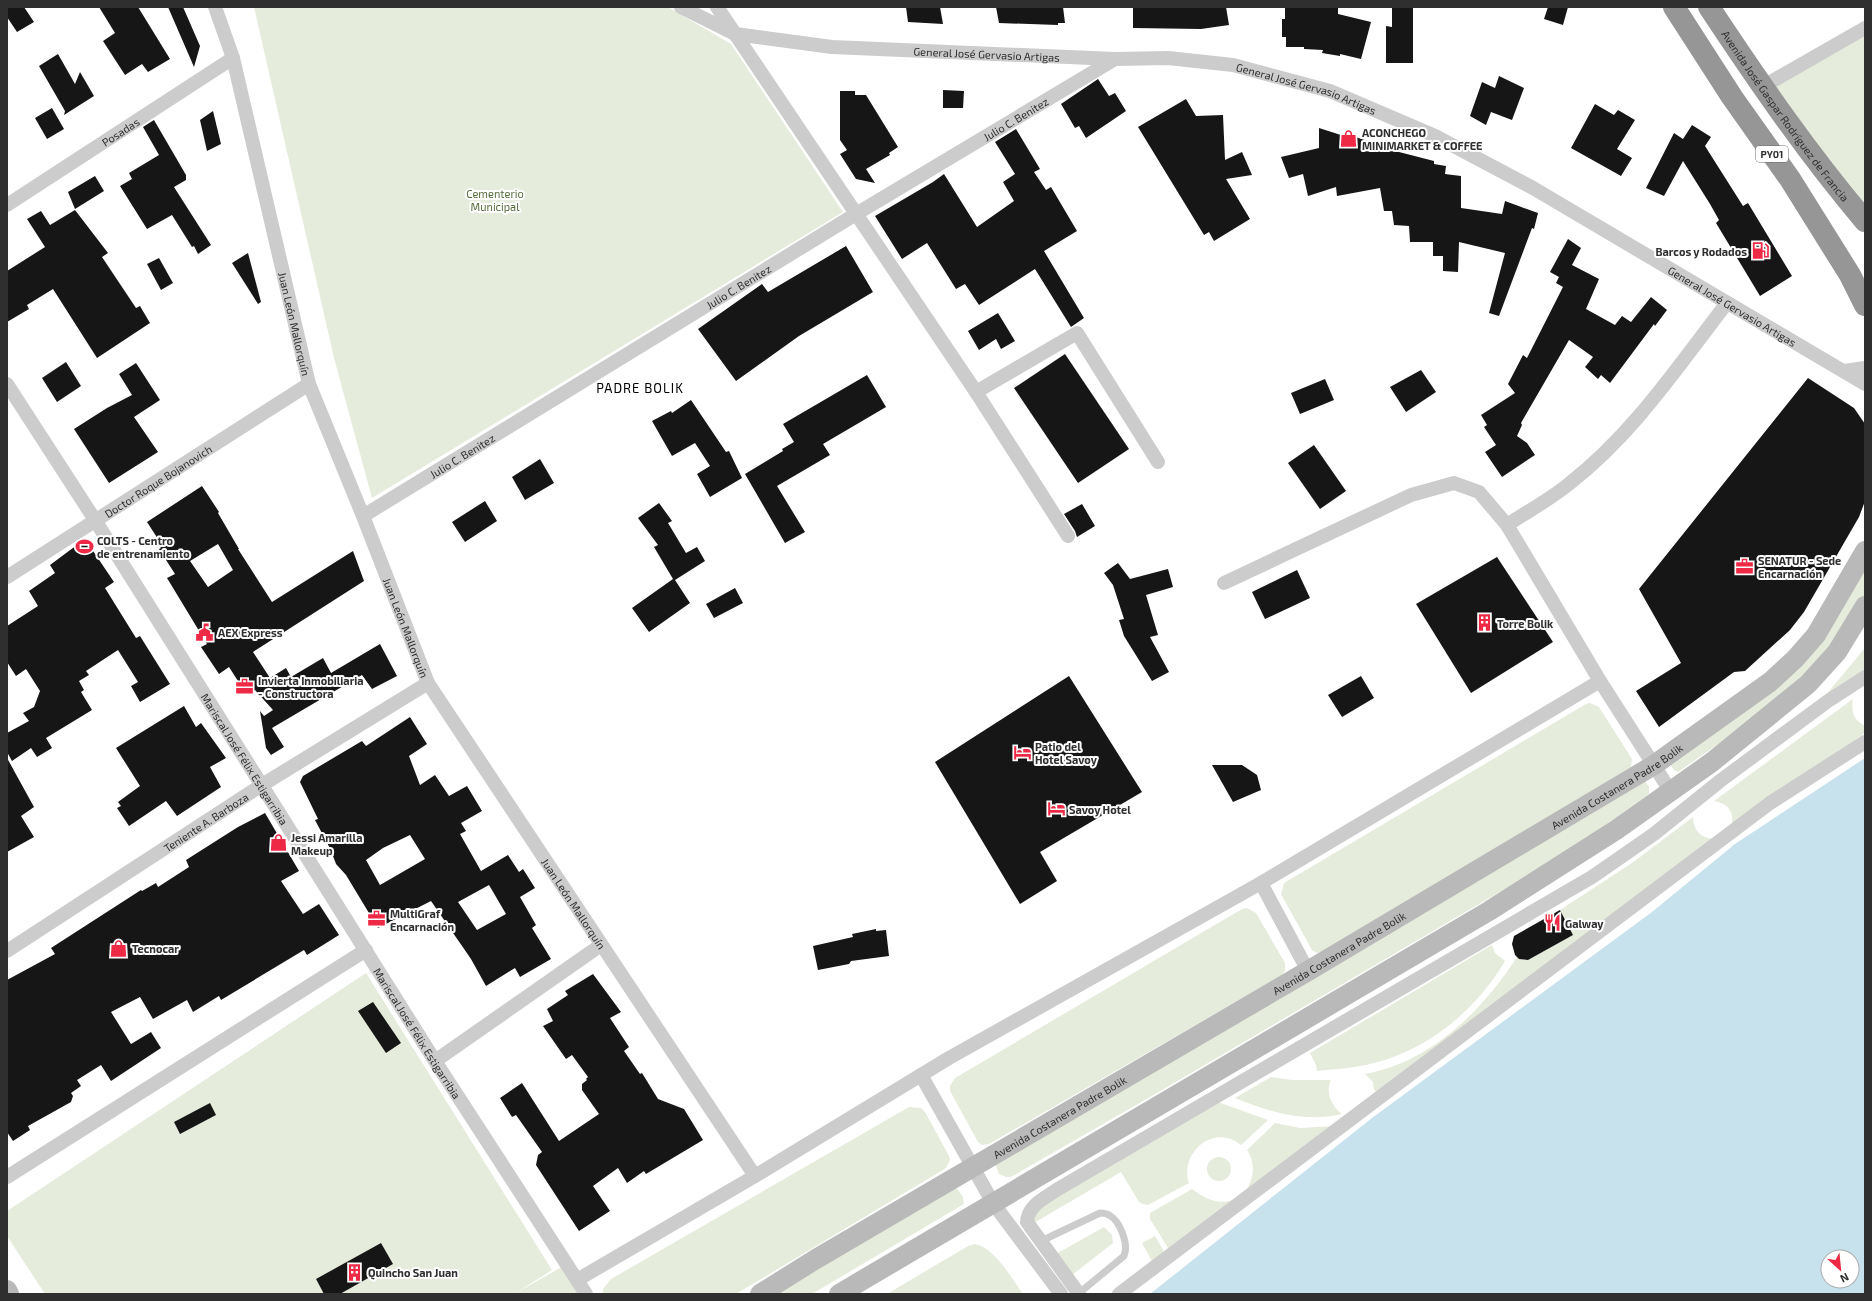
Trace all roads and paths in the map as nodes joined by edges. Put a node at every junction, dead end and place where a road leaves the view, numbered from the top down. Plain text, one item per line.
1 (216, 7) edge
2 (681, 7) edge
3 (717, 7) edge
4 (1674, 7) edge
5 (1709, 7) edge
6 (1865, 28) edge
7 (735, 34) junction
8 (233, 58) junction
9 (1115, 58) junction
10 (1762, 87) junction
11 (7, 205) edge
12 (856, 214) junction
13 (1865, 221) edge
14 (1727, 303) junction
15 (1865, 305) edge
16 (1865, 368) edge
17 (1844, 371) junction
18 (7, 384) edge
19 (309, 384) junction
20 (1865, 384) edge
21 (976, 392) junction
22 (1158, 462) dead end
23 (363, 516) junction
24 (94, 520) junction
25 (1507, 524) junction
26 (1068, 536) dead end
27 (1865, 551) edge
28 (7, 577) edge
29 (1224, 583) dead end
30 (1865, 606) edge
31 (1865, 677) edge
32 (1600, 681) junction
33 (428, 683) junction
34 (1865, 742) edge
35 (1654, 765) junction
36 (262, 786) junction
37 (1671, 792) junction
38 (1261, 883) junction
39 (601, 946) junction
40 (366, 950) junction
41 (7, 951) edge
42 (1308, 971) junction
43 (435, 1062) junction
44 (921, 1075) junction
45 (974, 1167) junction
46 (755, 1176) junction
47 (7, 1177) edge
48 (993, 1203) junction
49 (1040, 1241) junction
50 (1027, 1248) junction
51 (577, 1280) junction
52 (7, 1290) edge
53 (9, 1294) edge
54 (586, 1294) edge
55 (760, 1294) edge
56 (839, 1294) edge
57 (1061, 1294) edge
58 (1079, 1294) edge
59 (1119, 1294) edge

1 - 8 street, Juan León Mallorquín
2 - 7 street
3 - 7 street
4 - 15 highway, PY01
5 - 10 highway, Avenida José Gaspar Rodríguez de Francia / PY01
6 - 10 street
7 - 9 street, General José Gervasio Artigas
7 - 12 street
8 - 11 street, Posadas
8 - 19 street, Juan León Mallorquín
9 - 12 street, Julio C. Benitez
9 - 14 street, General José Gervasio Artigas
10 - 13 highway, Avenida José Gaspar Rodríguez de Francia / PY01
12 - 21 street
12 - 23 street, Julio C. Benitez
14 - 17 street, General José Gervasio Artigas
14 - 25 street
16 - 17 street
17 - 20 street, General José Gervasio Artigas
18 - 24 street, Mariscal José Félix Estigarribia
19 - 23 street, Juan León Mallorquín
19 - 24 street, Doctor Roque Bojanovich
21 - 22 street
21 - 26 street
23 - 33 street, Juan León Mallorquín
24 - 28 street, Doctor Roque Bojanovich
24 - 36 street, Mariscal José Félix Estigarribia
25 - 29 street
25 - 32 street
27 - 35 main road, Avenida Costanera Padre Bolik
30 - 37 main road
31 - 49 street
32 - 35 street
32 - 38 street
33 - 36 street, Teniente A. Barboza
33 - 39 street, Juan León Mallorquín
34 - 59 street
35 - 37 street
35 - 42 main road, Avenida Costanera Padre Bolik
36 - 40 street, Mariscal José Félix Estigarribia
36 - 41 street, Teniente A. Barboza
37 - 48 main road
38 - 42 street
38 - 44 street
39 - 43 street
39 - 46 street, Juan León Mallorquín
40 - 43 street, Mariscal José Félix Estigarribia
40 - 47 street
42 - 45 main road, Avenida Costanera Padre Bolik
43 - 51 street, Mariscal José Félix Estigarribia
44 - 45 street
44 - 46 street
45 - 48 street
45 - 55 main road, Avenida Costanera Padre Bolik
46 - 51 street
48 - 50 street
48 - 56 main road
49 - 50 lane
49 - 58 street
49 - 58 lane
50 - 57 street
51 - 54 street, Mariscal José Félix Estigarribia
52 - 53 main road

